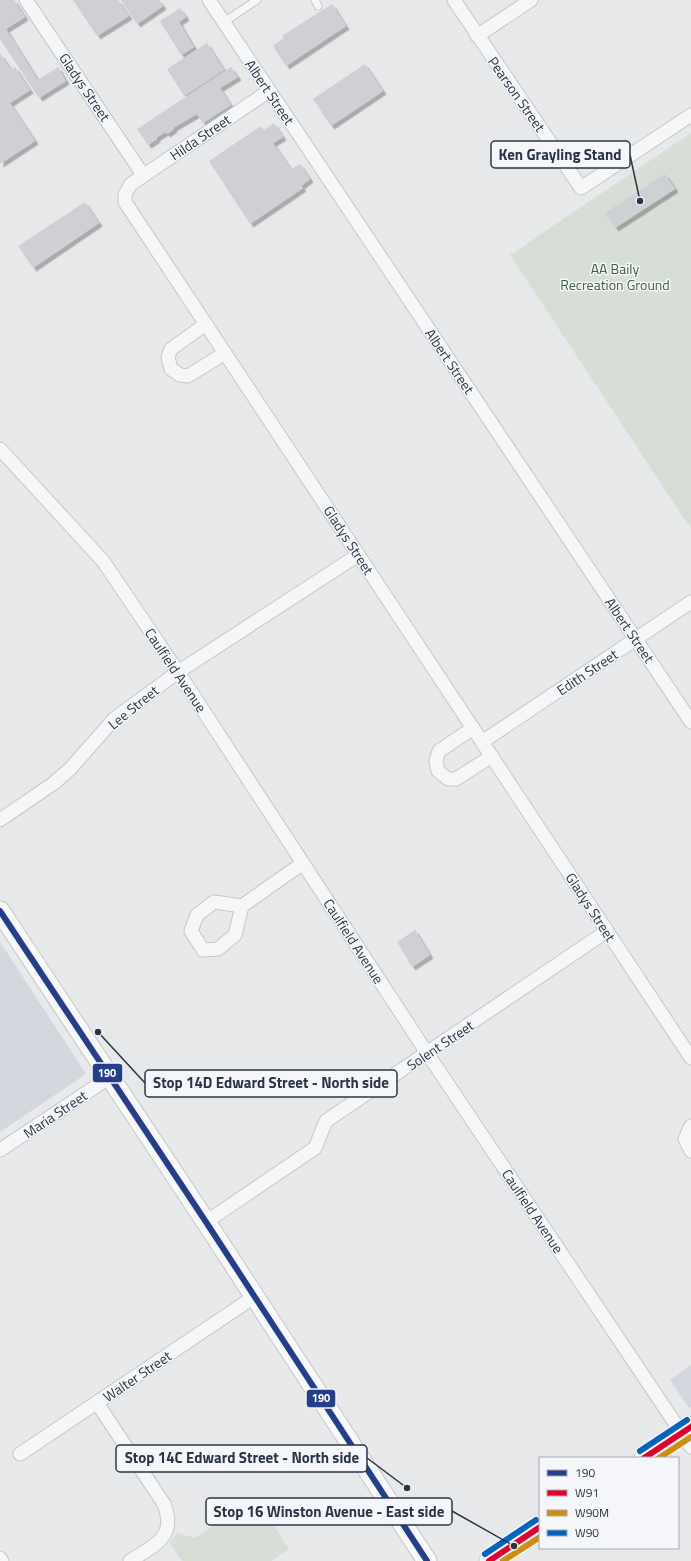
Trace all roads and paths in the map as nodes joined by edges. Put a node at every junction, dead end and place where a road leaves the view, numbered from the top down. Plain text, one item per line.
1 (26, 0) edge
2 (209, 0) edge
3 (454, 0) edge
4 (531, 0) edge
5 (253, 1) edge
6 (224, 22) junction
7 (477, 36) junction
8 (269, 90) junction
9 (691, 115) edge
10 (143, 175) junction
11 (131, 184) joint
12 (206, 324) junction
13 (224, 353) junction
14 (0, 449) edge
15 (358, 555) junction
16 (691, 602) edge
17 (636, 640) junction
18 (178, 672) junction
19 (691, 722) edge
20 (473, 728) junction
21 (482, 742) junction
22 (492, 756) junction
23 (0, 820) edge
24 (303, 863) junction
25 (242, 906) dead end
26 (0, 911) edge
27 (607, 931) junction
28 (427, 1053) junction
29 (691, 1058) edge
30 (110, 1077) junction
31 (691, 1126) edge
32 (0, 1150) edge
33 (691, 1151) edge
34 (206, 1222) junction
35 (254, 1297) junction
36 (97, 1403) junction
37 (688, 1436) edge
38 (20, 1454) dead end
39 (646, 1457) edge
40 (539, 1528) edge
41 (0, 1558) edge
42 (2, 1561) edge
43 (130, 1561) edge
44 (427, 1561) edge
45 (489, 1561) edge

1 - 10 street, Gladys Street
2 - 6 street, Albert Street
3 - 7 street, Pearson Street
4 - 7 street
5 - 6 lane
6 - 8 street, Albert Street
7 - 9 street, Pearson Street
8 - 10 street, Hilda Street
8 - 17 street, Albert Street
10 - 11 street, Hilda Street
11 - 12 street, Gladys Street
12 - 13 street, Gladys Street
12 - 13 street
13 - 15 street, Gladys Street
14 - 18 street, Caulfield Avenue
15 - 18 street, Lee Street
15 - 20 street, Gladys Street
16 - 17 street, Edith Street
17 - 19 street, Albert Street
17 - 21 street, Edith Street
18 - 23 street, Lee Street
18 - 24 street, Caulfield Avenue
20 - 21 street, Gladys Street
20 - 22 street
21 - 22 street, Gladys Street
22 - 27 street, Gladys Street
24 - 25 street
24 - 28 street, Caulfield Avenue
26 - 30 street
27 - 28 street, Solent Street
27 - 29 street, Gladys Street
28 - 34 street, Solent Street
28 - 37 street, Caulfield Avenue
30 - 32 street, Maria Street
30 - 34 street
31 - 33 street
34 - 35 street
35 - 36 street, Walter Street
35 - 44 street
36 - 38 street, Walter Street
36 - 43 street
37 - 39 street
40 - 45 street
41 - 42 street

